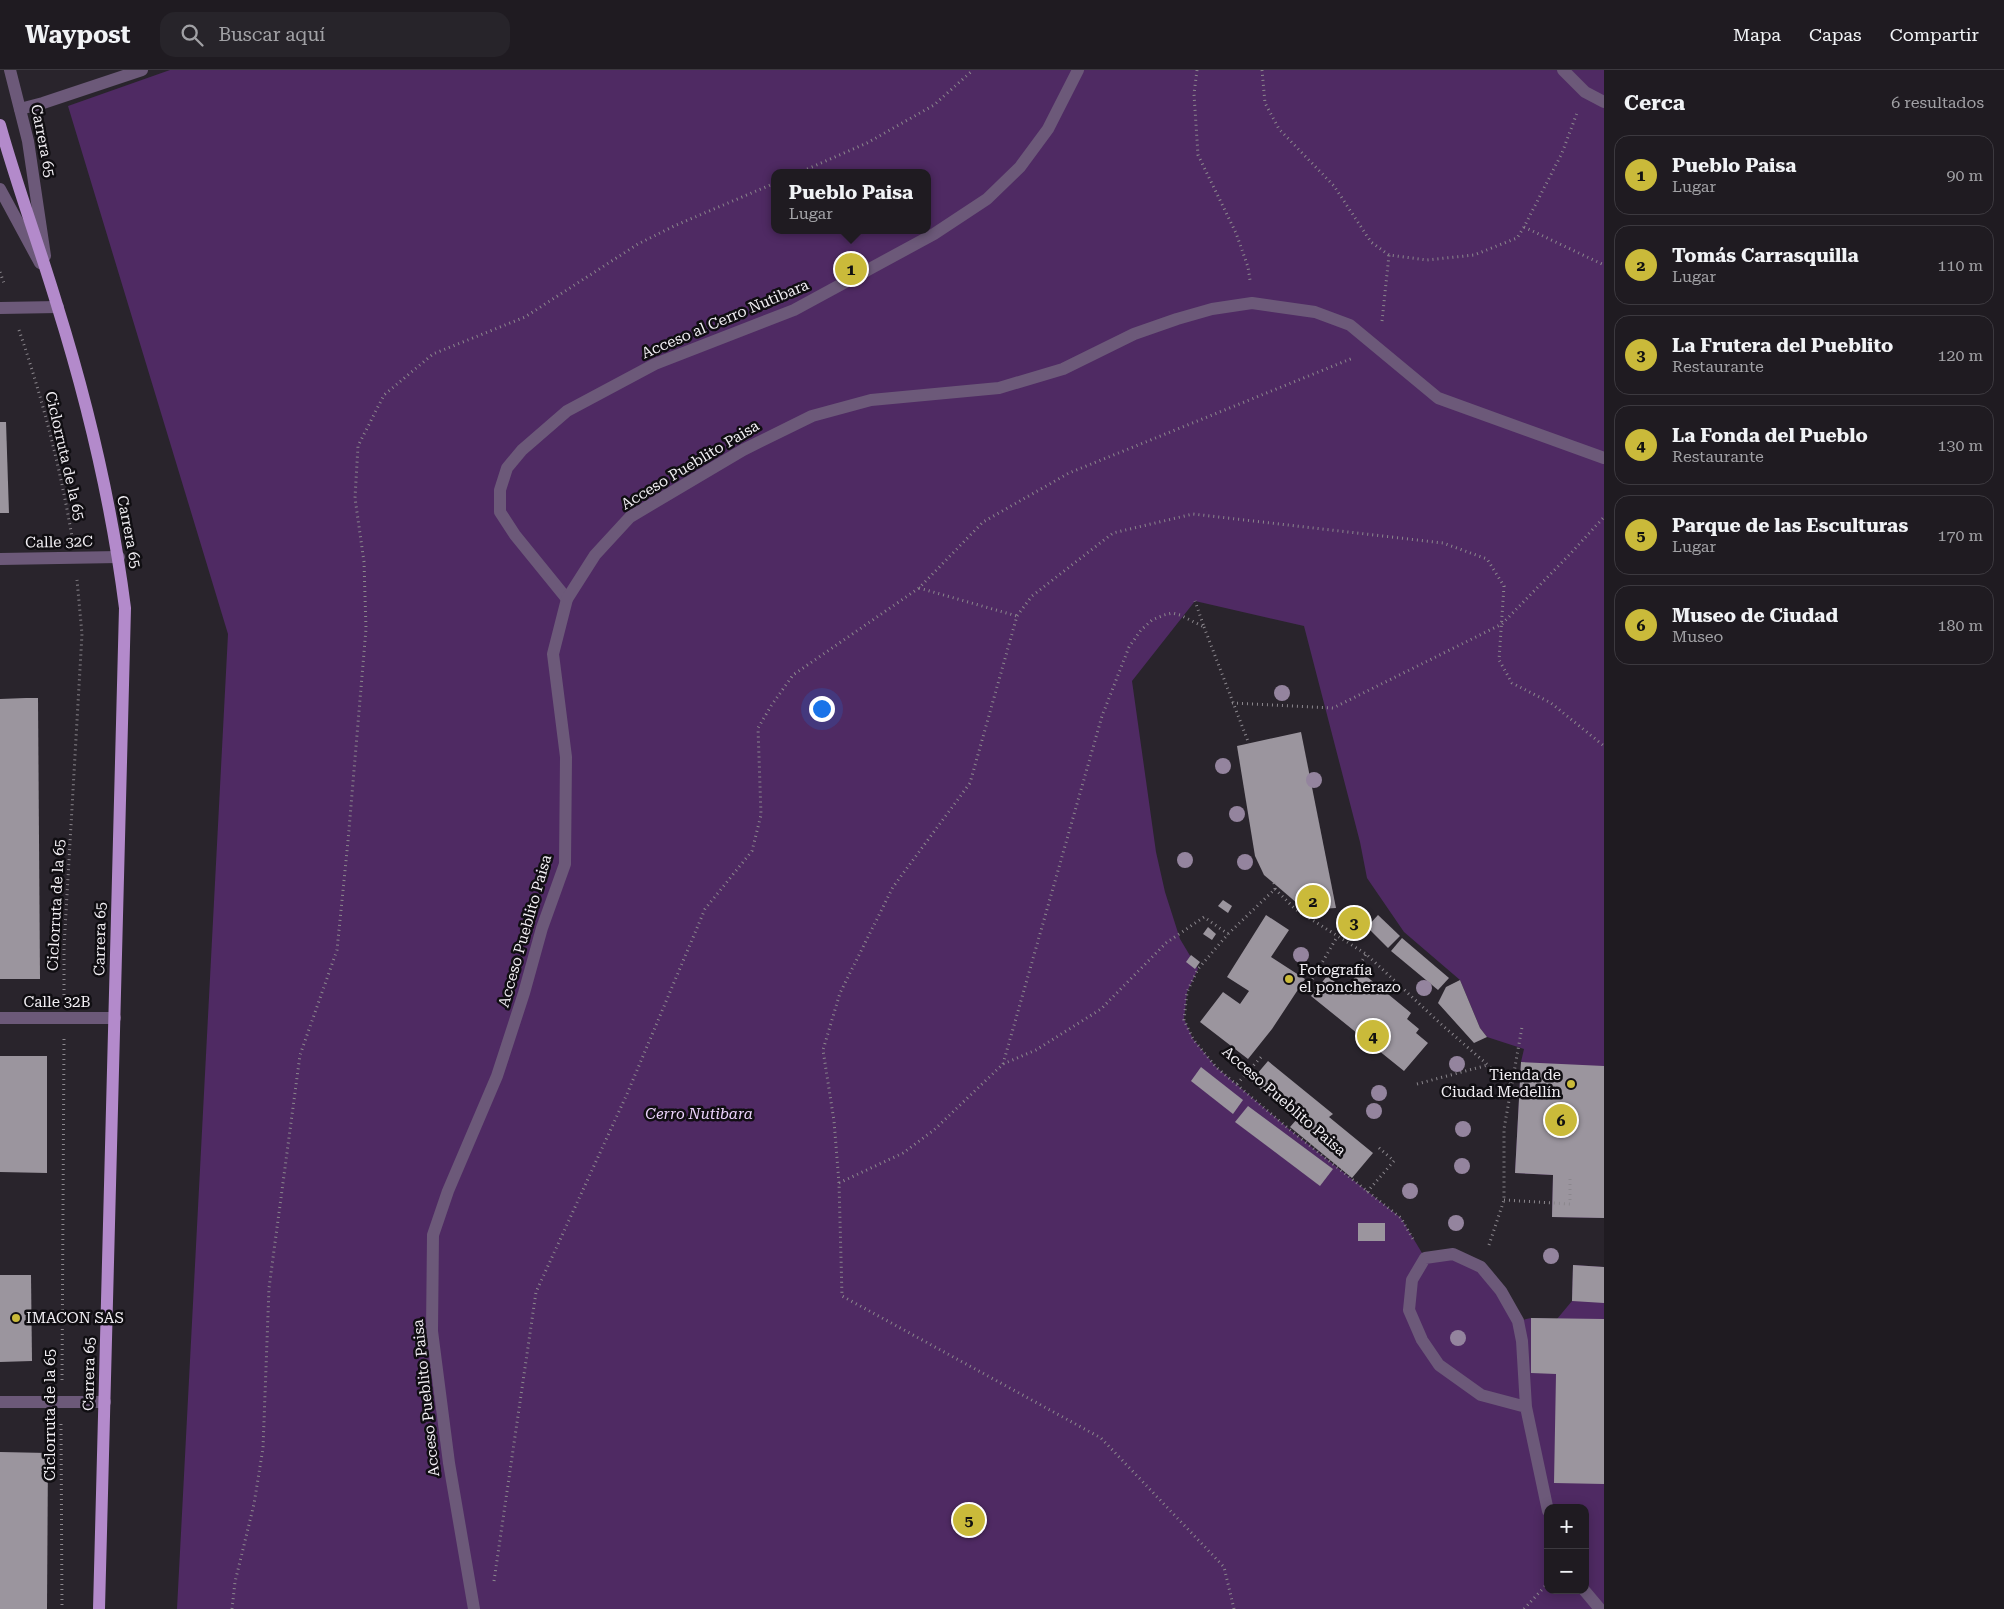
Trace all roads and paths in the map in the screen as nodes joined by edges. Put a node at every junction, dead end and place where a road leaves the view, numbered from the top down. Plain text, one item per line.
1 (10, 70) edge
2 (142, 70) edge
3 (973, 70) edge
4 (1078, 70) edge
5 (1197, 70) edge
6 (1262, 70) edge
7 (1564, 70) edge
8 (1584, 92) junction
9 (1604, 102) edge
10 (20, 109) junction
11 (0, 125) edge
12 (807, 169) edge
13 (771, 185) edge
14 (0, 189) edge
15 (1524, 227) junction
16 (1389, 255) junction
17 (1604, 266) edge
18 (0, 272) edge
19 (49, 278) junction
20 (1252, 303) junction
21 (58, 307) junction
22 (6, 308) edge
23 (1379, 348) junction
24 (1604, 458) edge
25 (1604, 517) edge
26 (119, 557) junction
27 (75, 558) junction
28 (0, 559) edge
29 (919, 588) junction
30 (567, 599) junction
31 (1017, 616) junction
32 (1502, 624) junction
33 (1232, 703) junction
34 (1249, 744) dead end
35 (1604, 746) edge
36 (1274, 883) dead end
37 (1275, 890) junction
38 (1228, 934) junction
39 (1338, 937) junction
40 (1366, 954) junction
41 (1355, 973) dead end
42 (1305, 992) dead end
43 (0, 1018) edge
44 (64, 1018) junction
45 (114, 1018) junction
46 (1522, 1027) dead end
47 (1262, 1056) dead end
48 (1003, 1064) junction
49 (1488, 1065) junction
50 (1236, 1084) junction
51 (1417, 1084) dead end
52 (1512, 1086) junction
53 (1378, 1147) dead end
54 (1570, 1176) dead end
55 (839, 1182) junction
56 (1367, 1192) junction
57 (1504, 1200) junction
58 (1425, 1258) junction
59 (1482, 1268) junction
60 (0, 1402) edge
61 (61, 1402) junction
62 (105, 1402) junction
63 (1526, 1407) junction
64 (1547, 1504) edge
65 (1544, 1587) edge
66 (493, 1589) dead end
67 (1587, 1594) edge
68 (62, 1609) edge
69 (100, 1609) edge
70 (232, 1609) edge
71 (474, 1609) edge
72 (1234, 1609) edge
73 (1524, 1609) edge
74 (1600, 1609) edge

1 - 10 street, Carrera 65
2 - 10 street
3 - 12 path
4 - 30 street, Acceso al Cerro Nutibara
5 - 20 path
6 - 16 path
7 - 8 street
8 - 9 street
8 - 15 path
10 - 19 street, Carrera 65
11 - 19 main road, Carrera 65
13 - 70 path
14 - 19 street, Carrera 65
15 - 16 path
15 - 17 path
16 - 23 path
18 - 22 path, Ciclorruta de la 65
19 - 21 main road, Carrera 65
20 - 23 street, Acceso Pueblito Paisa
20 - 30 street, Acceso Pueblito Paisa
21 - 22 street
21 - 26 main road, Carrera 65
22 - 27 path, Ciclorruta de la 65
23 - 24 street, Acceso Pueblito Paisa
23 - 29 path
25 - 32 path
26 - 27 street, Calle 32C
26 - 45 main road, Carrera 65
27 - 28 street, Calle 32C
27 - 44 path, Ciclorruta de la 65
29 - 31 path
29 - 66 path
30 - 71 street, Acceso Pueblito Paisa
31 - 32 path
31 - 55 path
32 - 33 path
32 - 35 path
33 - 34 path
33 - 48 path
36 - 37 path
37 - 38 path, Acceso Pueblito Paisa
37 - 39 path
38 - 48 path
38 - 50 path, Acceso Pueblito Paisa
39 - 40 path
39 - 42 path
40 - 41 path
40 - 49 path
43 - 44 street, Calle 32B
44 - 45 street, Calle 32B
44 - 61 path, Ciclorruta de la 65
45 - 62 main road, Carrera 65
46 - 52 path
47 - 50 path
48 - 55 path
49 - 51 path
49 - 52 path
50 - 56 path, Acceso Pueblito Paisa
52 - 57 path
53 - 56 path
54 - 57 path
55 - 72 path
56 - 58 path, Acceso Pueblito Paisa
57 - 59 path
58 - 59 street
58 - 63 street
59 - 63 street
60 - 61 street
61 - 62 street
61 - 68 path, Ciclorruta de la 65
62 - 69 main road, Carrera 65
63 - 64 street
65 - 73 path
67 - 74 street

